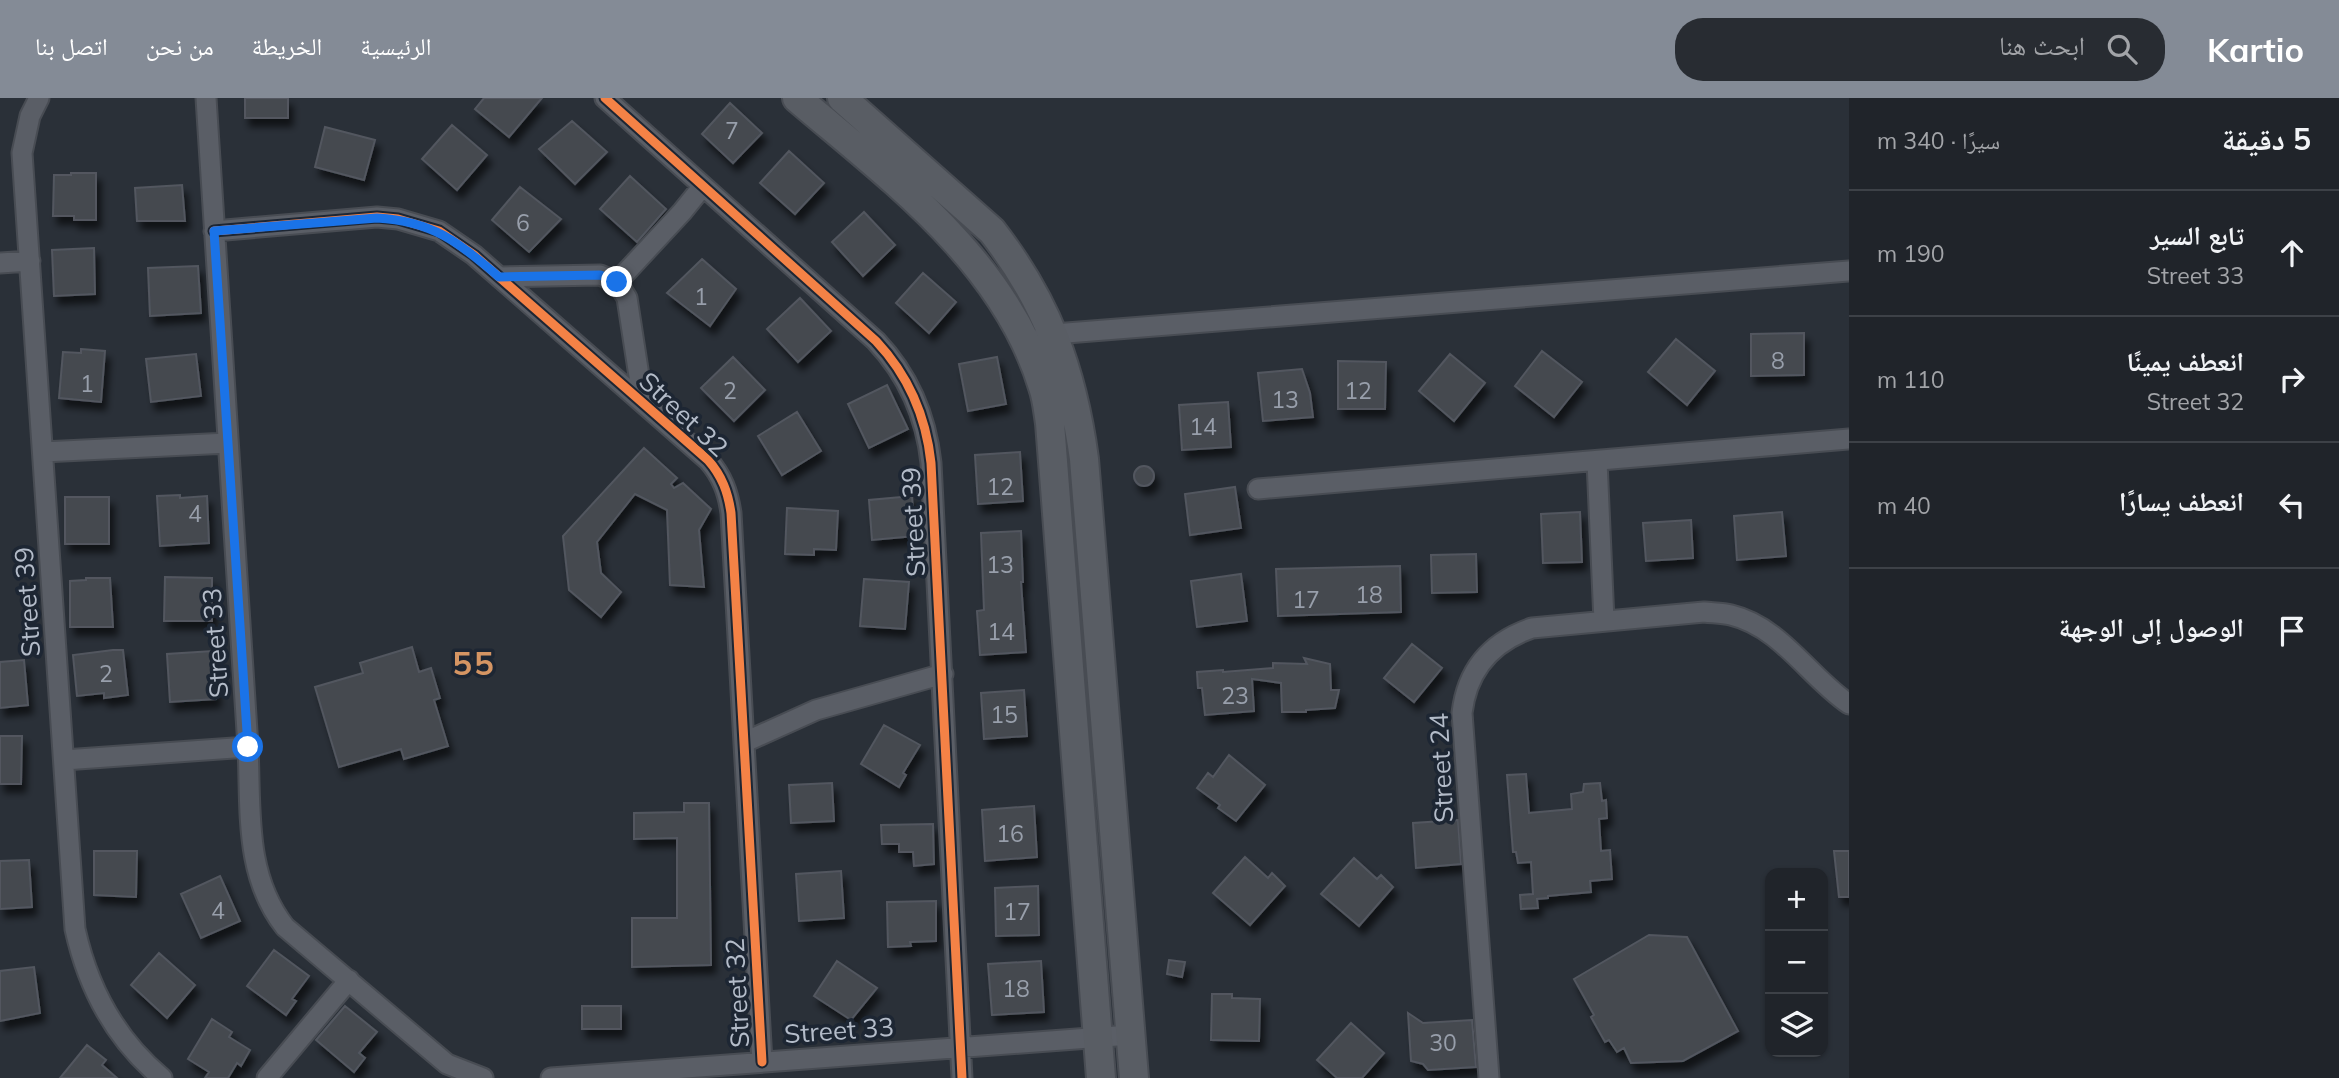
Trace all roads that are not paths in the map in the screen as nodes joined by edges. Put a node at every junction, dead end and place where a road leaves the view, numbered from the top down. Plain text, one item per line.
1 (39, 98) edge
2 (206, 98) edge
3 (605, 98) edge
4 (797, 98) edge
5 (842, 98) edge
6 (703, 186) junction
7 (214, 231) junction
8 (30, 261) junction
9 (0, 263) edge
10 (1849, 271) edge
11 (499, 277) junction
12 (617, 282) junction
13 (1055, 334) junction
14 (1025, 342) junction
15 (643, 402) junction
16 (1849, 439) edge
17 (228, 443) junction
18 (43, 452) junction
19 (1597, 461) junction
20 (1258, 489) dead end
21 (1604, 621) junction
22 (943, 674) junction
23 (1849, 704) edge
24 (745, 742) junction
25 (248, 747) junction
26 (64, 760) junction
27 (349, 980) junction
28 (1130, 1035) junction
29 (1098, 1037) junction
30 (961, 1047) junction
31 (762, 1062) junction
32 (600, 1076) edge
33 (162, 1078) edge
34 (267, 1078) edge
35 (483, 1078) edge
36 (551, 1078) edge
37 (962, 1078) edge
38 (1101, 1078) edge
39 (1134, 1078) edge
40 (1489, 1078) edge

1 - 8 street, Street 39
2 - 7 street, Street 33
3 - 6 street, Street 39
4 - 14 street
5 - 13 street
6 - 12 street
6 - 22 street, Street 39
7 - 11 street, Street 32
7 - 17 street, Street 33
8 - 9 street
8 - 18 street, Street 39
10 - 13 street
11 - 12 street
11 - 15 street, Street 32
12 - 15 street
13 - 14 street
13 - 28 street
14 - 29 street
15 - 24 street, Street 32
16 - 19 street
17 - 18 street
17 - 25 street, Street 33
18 - 26 street, Street 39
19 - 20 street
19 - 21 street
21 - 23 street, Street 24
21 - 40 street, Street 24
22 - 24 street
22 - 30 street, Street 39
24 - 31 street, Street 32
25 - 26 street
25 - 27 street, Street 33
26 - 33 street, Street 39
27 - 34 street
27 - 35 street, Street 33
28 - 29 street, Street 33
28 - 39 street
29 - 30 street, Street 33
29 - 38 street
30 - 31 street, Street 33
30 - 37 street, Street 39
31 - 32 street, Street 33
32 - 36 street, Street 33

